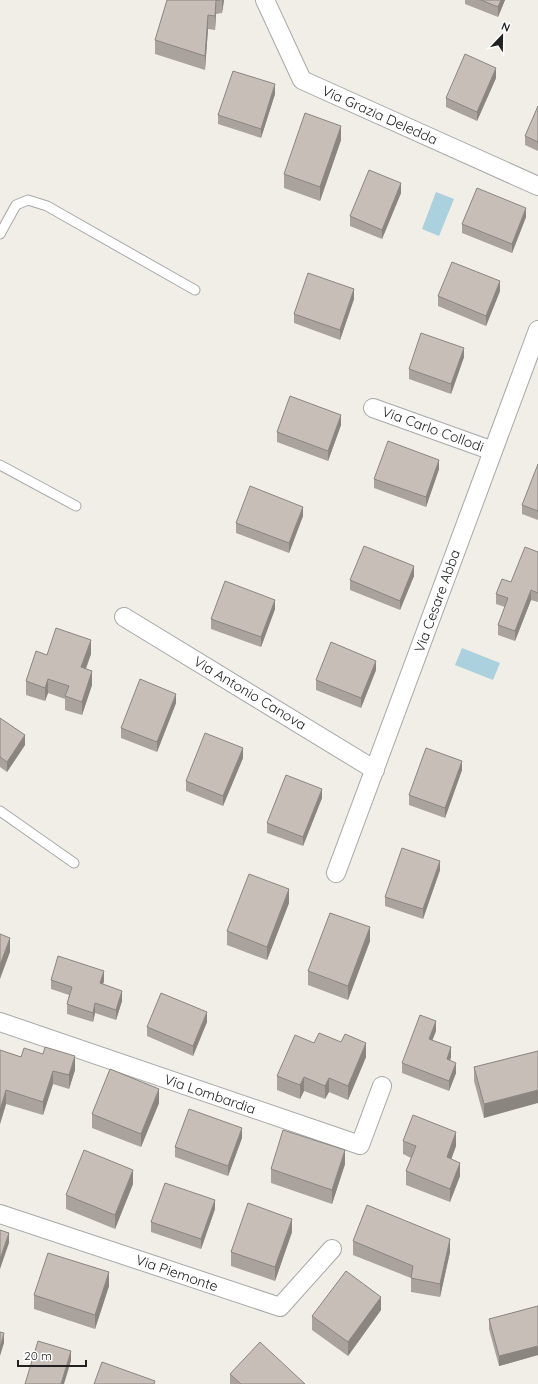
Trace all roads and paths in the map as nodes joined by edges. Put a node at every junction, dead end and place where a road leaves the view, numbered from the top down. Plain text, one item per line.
1 (265, 0) edge
2 (538, 186) edge
3 (0, 234) edge
4 (195, 290) dead end
5 (538, 330) edge
6 (373, 408) dead end
7 (493, 451) junction
8 (0, 465) edge
9 (76, 506) dead end
10 (124, 617) dead end
11 (375, 770) junction
12 (0, 811) edge
13 (74, 863) dead end
14 (336, 873) dead end
15 (0, 1022) edge
16 (382, 1086) dead end
17 (0, 1214) edge
18 (332, 1249) dead end

1 - 2 street, Via Grazia Deledda
3 - 4 lane
5 - 7 street, Via Cesare Abba
6 - 7 street, Via Carlo Collodi
7 - 11 street, Via Cesare Abba
8 - 9 lane
10 - 11 street, Via Antonio Canova
11 - 14 street, Via Cesare Abba
12 - 13 lane
15 - 16 street, Via Lombardia
17 - 18 street, Via Piemonte

